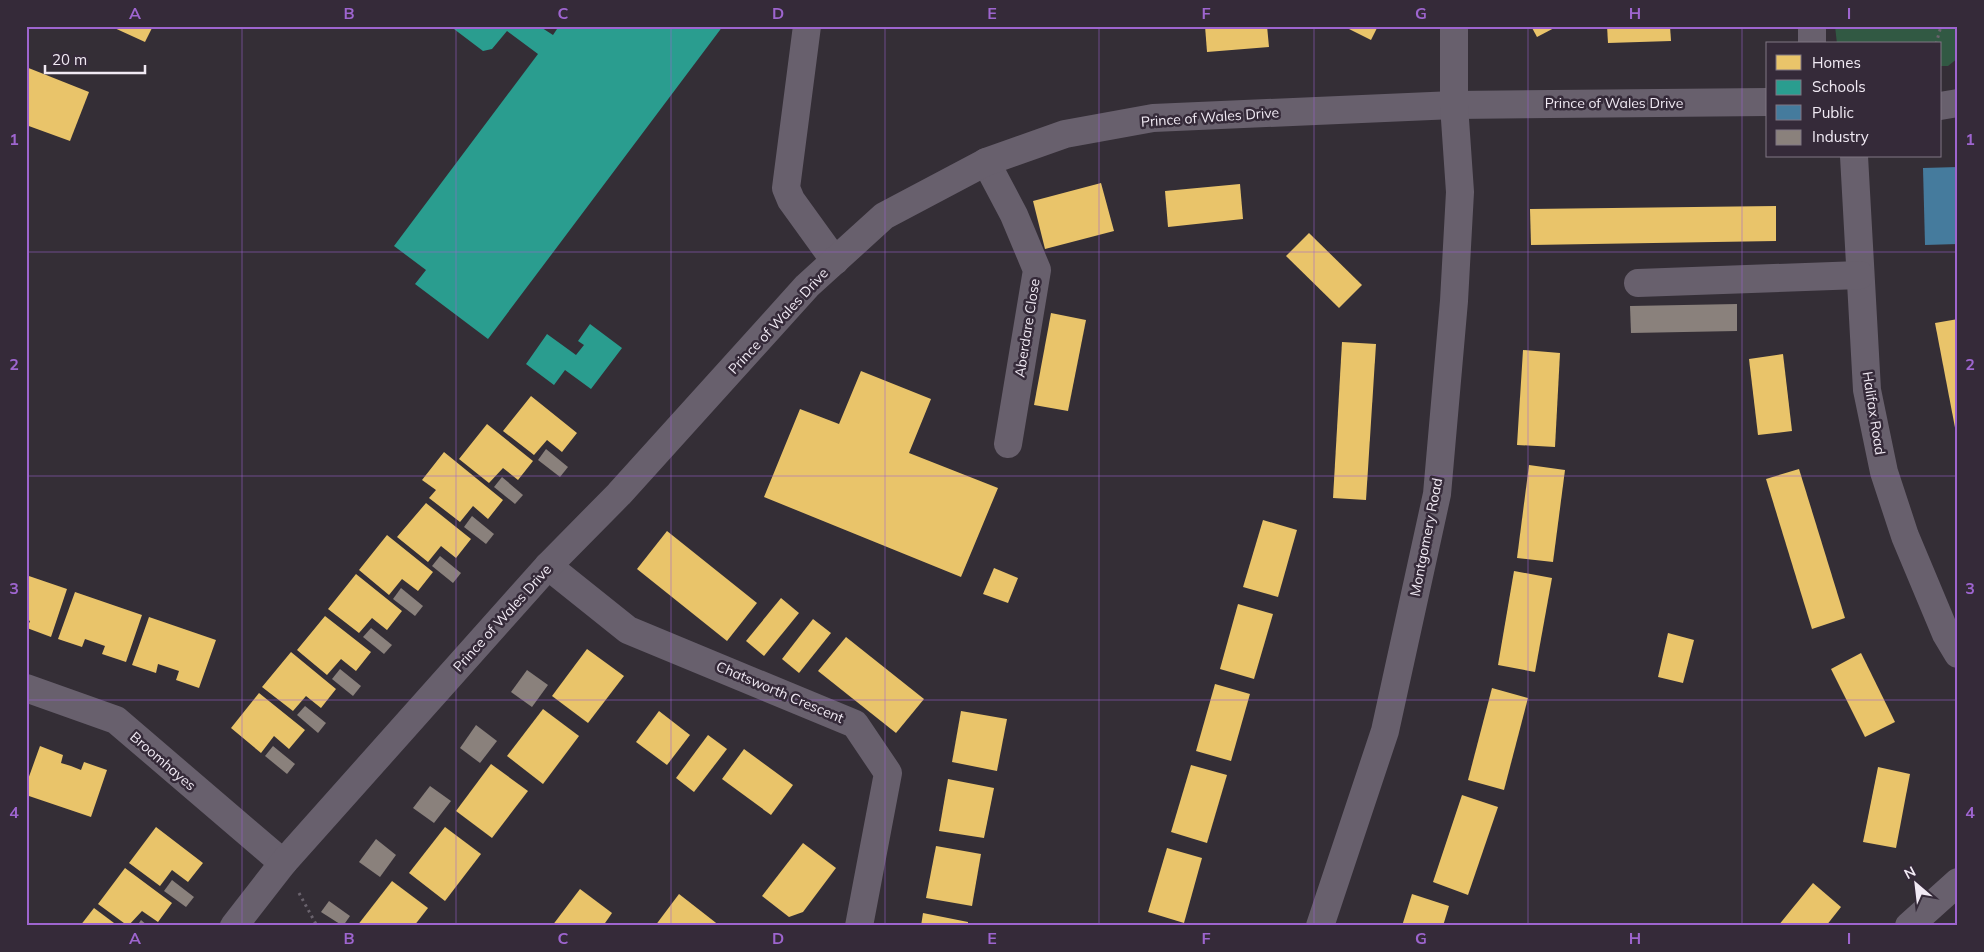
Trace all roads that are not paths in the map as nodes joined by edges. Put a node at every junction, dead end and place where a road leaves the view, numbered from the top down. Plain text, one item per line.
1 (807, 26) edge
2 (1454, 26) edge
3 (1812, 26) edge
4 (1812, 42) edge
5 (1766, 102) edge
6 (1958, 103) edge
7 (1454, 105) junction
8 (1942, 106) edge
9 (1854, 158) edge
10 (986, 162) junction
11 (835, 261) junction
12 (1860, 275) junction
13 (1638, 283) dead end
14 (1008, 444) dead end
15 (548, 566) junction
16 (1958, 654) edge
17 (26, 688) edge
18 (283, 864) junction
19 (1958, 882) edge
20 (234, 926) edge
21 (859, 926) edge
22 (1320, 926) edge
23 (1909, 926) edge

1 - 11 street
2 - 7 street, Montgomery Road
3 - 4 street
5 - 7 street, Prince of Wales Drive
6 - 8 street
7 - 10 street, Prince of Wales Drive
7 - 22 street, Montgomery Road
9 - 12 street, Halifax Road
10 - 11 street, Prince of Wales Drive
10 - 14 street, Aberdare Close
11 - 15 street, Prince of Wales Drive
12 - 13 street
12 - 16 street, Halifax Road
15 - 18 street, Prince of Wales Drive
15 - 21 street, Chatsworth Crescent
17 - 18 street, Broomhayes
18 - 20 street, Prince of Wales Drive
19 - 23 street

